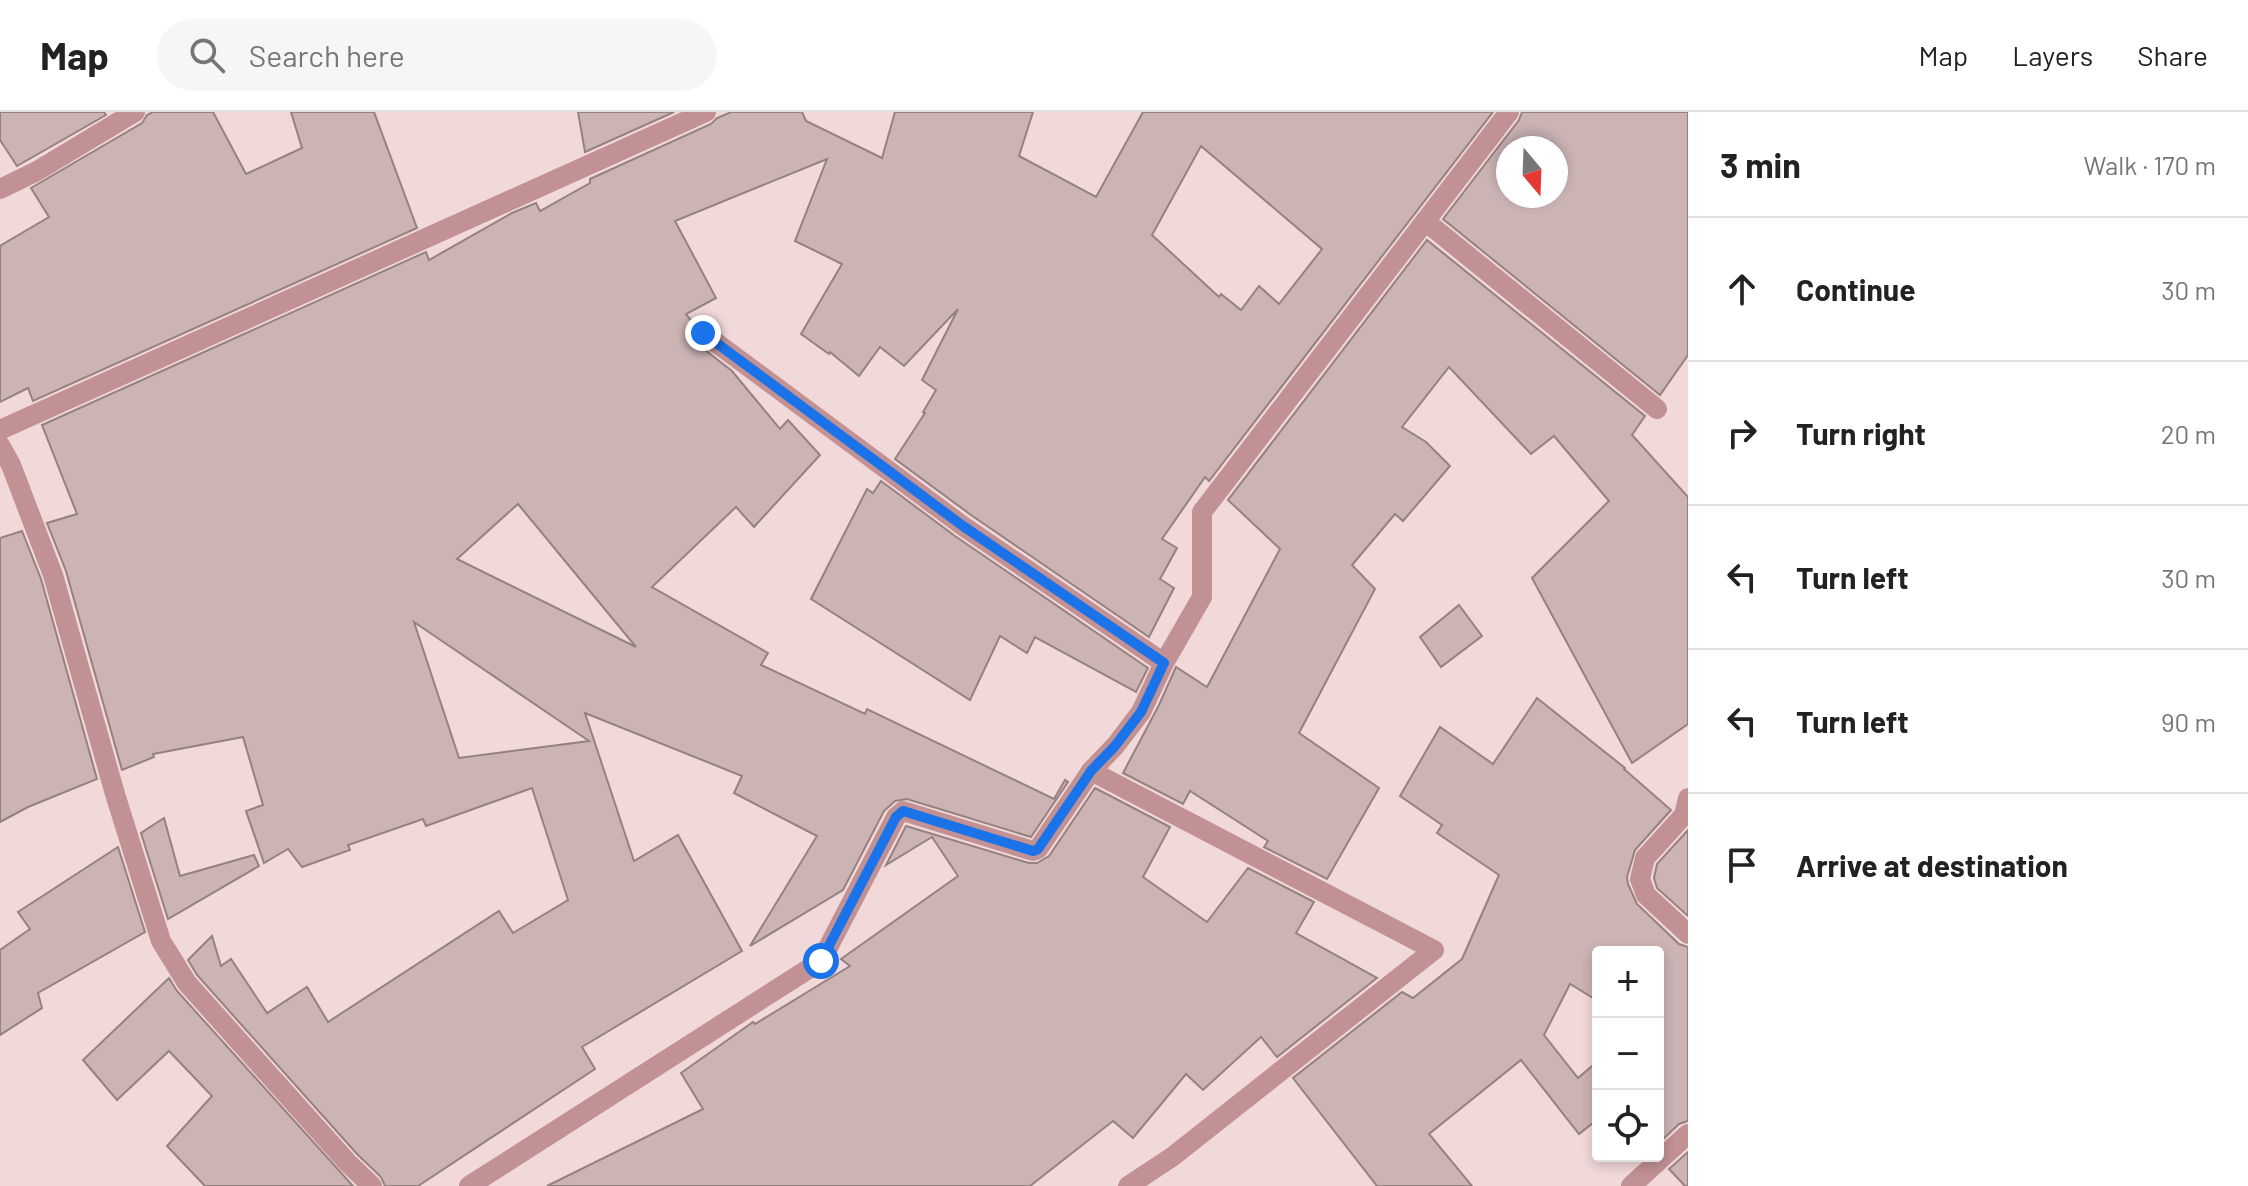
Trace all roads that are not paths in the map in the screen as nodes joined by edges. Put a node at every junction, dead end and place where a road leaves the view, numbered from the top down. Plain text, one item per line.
1 (135, 112) edge
2 (706, 112) edge
3 (1509, 112) edge
4 (0, 189) edge
5 (1425, 221) junction
6 (703, 333) dead end
7 (1657, 409) dead end
8 (0, 430) edge
9 (0, 445) edge
10 (1164, 663) junction
11 (1091, 771) junction
12 (1688, 798) edge
13 (1688, 934) edge
14 (1688, 1134) edge
15 (372, 1186) edge
16 (469, 1186) edge
17 (1128, 1186) edge
18 (1631, 1186) edge

1 - 4 street
2 - 8 street
3 - 5 street
5 - 7 street
5 - 10 street
6 - 10 street
9 - 15 street
10 - 11 street
11 - 16 street
11 - 17 street
12 - 13 street
14 - 18 street

